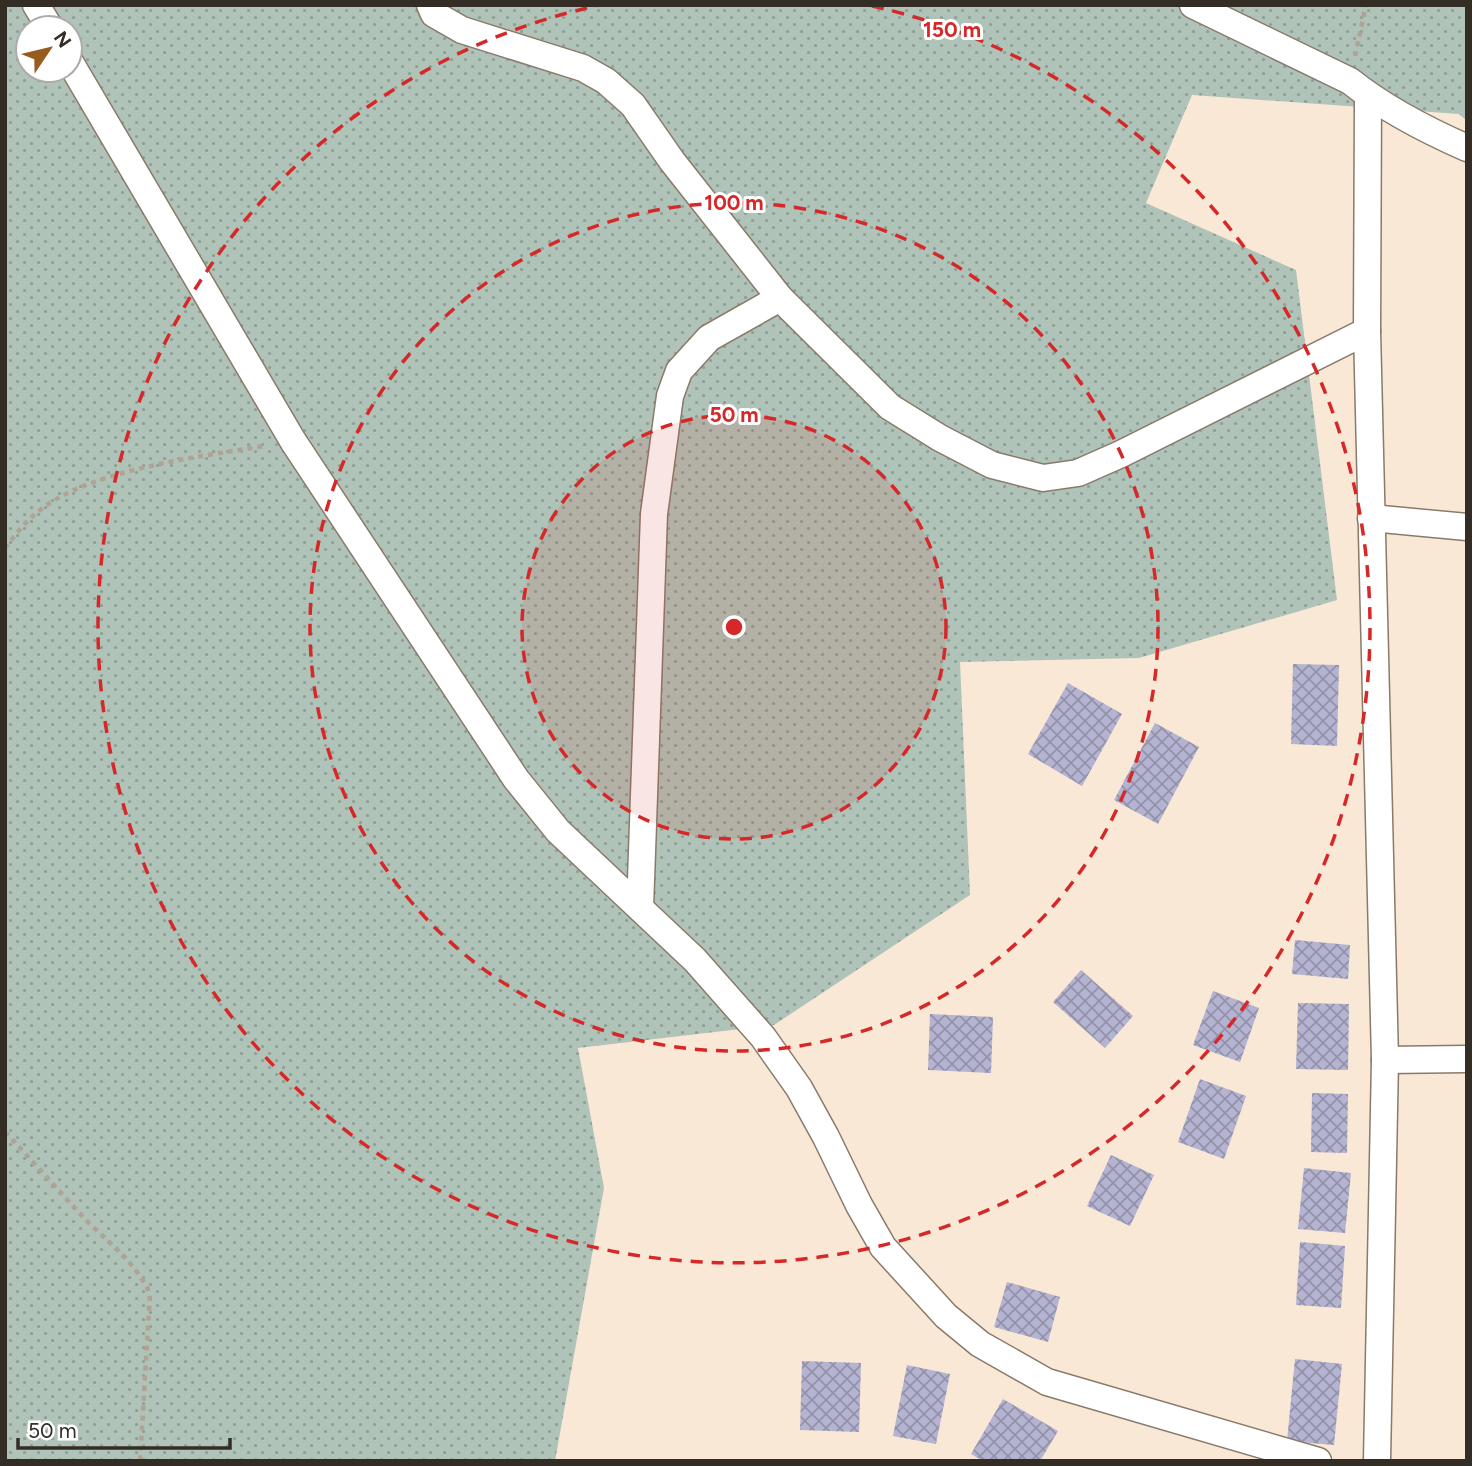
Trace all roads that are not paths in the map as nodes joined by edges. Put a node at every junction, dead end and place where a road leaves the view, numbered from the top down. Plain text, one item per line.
1 (430, 5) edge
2 (1193, 5) edge
3 (83, 84) edge
4 (1359, 89) junction
5 (1467, 148) edge
6 (780, 298) junction
7 (1367, 331) junction
8 (1371, 518) junction
9 (1467, 527) edge
10 (640, 908) junction
11 (1467, 1059) edge
12 (1385, 1060) junction
13 (1318, 1461) edge
14 (1377, 1461) edge

1 - 6 street
2 - 4 street
3 - 10 street
4 - 5 street
4 - 7 street
6 - 7 street
6 - 10 street
7 - 8 street
8 - 9 street
8 - 12 street
10 - 13 street
11 - 12 street
12 - 14 street

